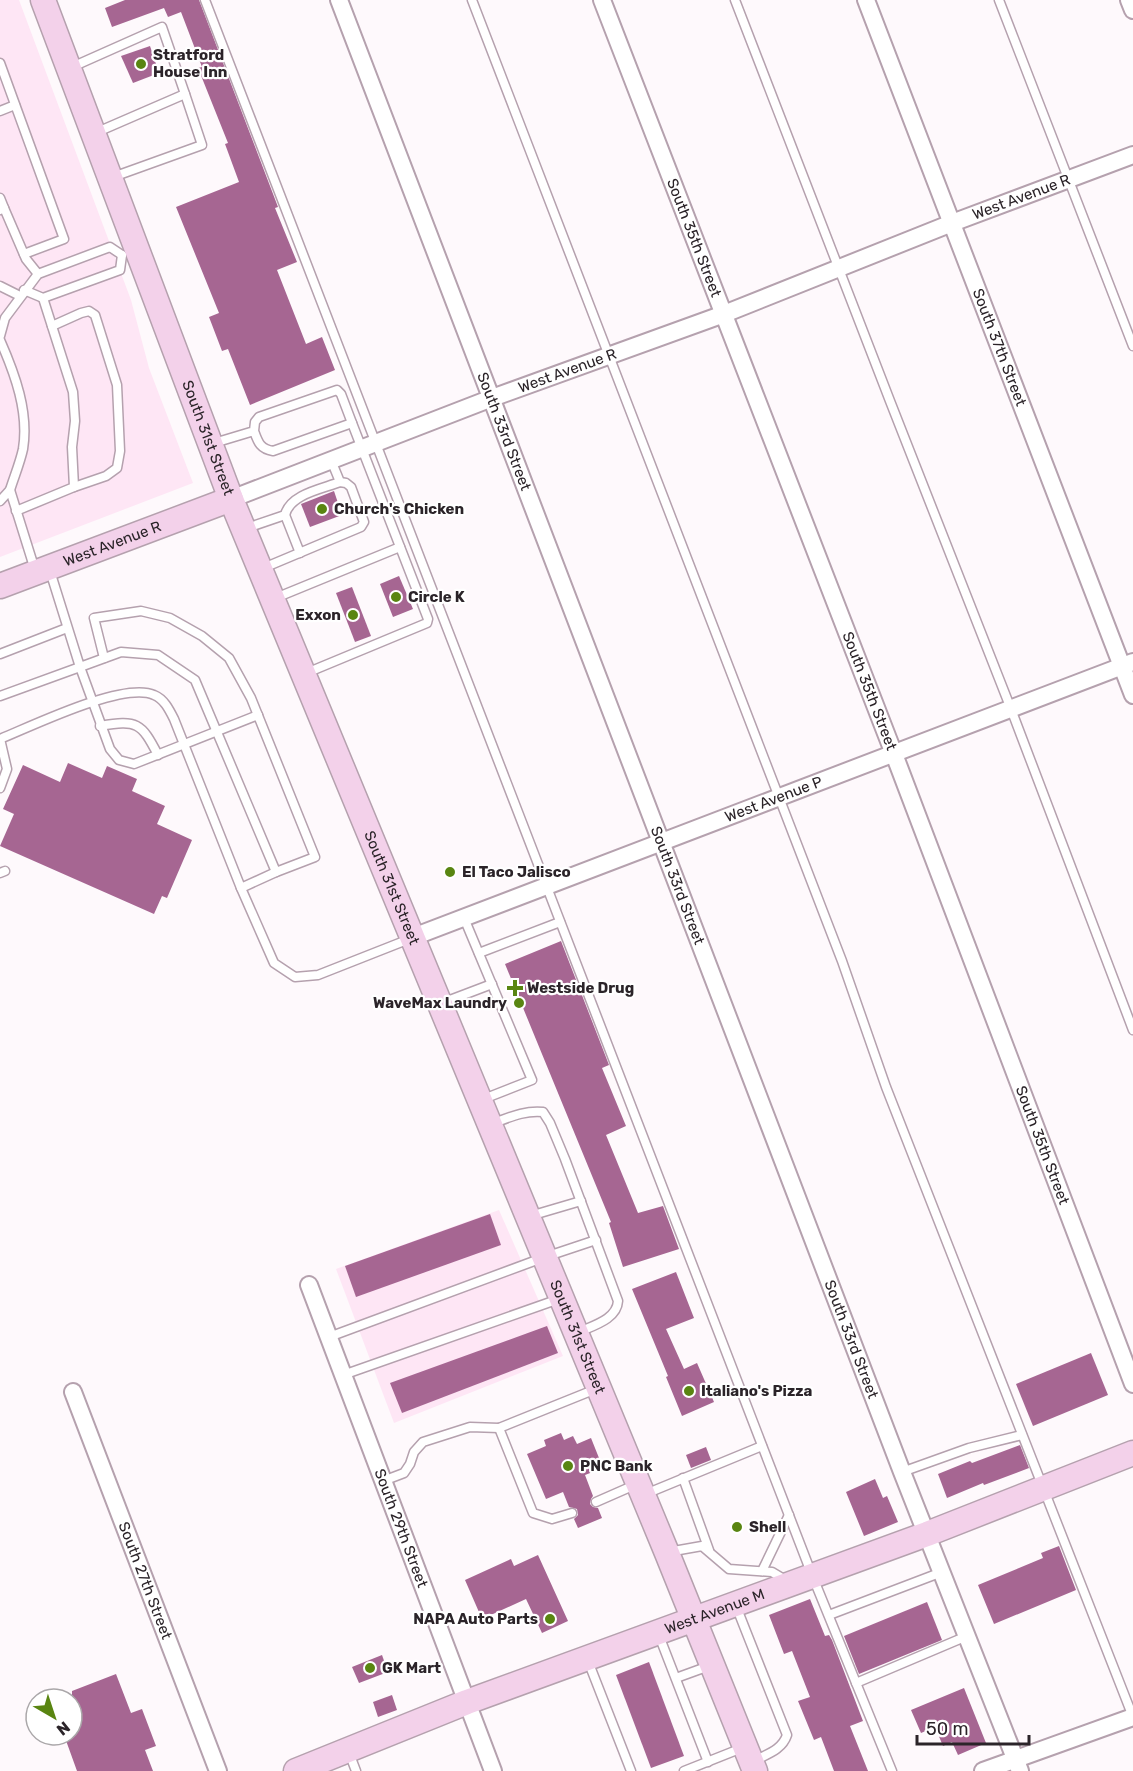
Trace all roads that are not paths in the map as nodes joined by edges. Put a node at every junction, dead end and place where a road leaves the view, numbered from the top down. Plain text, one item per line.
1 (43, 0) edge
2 (205, 0) edge
3 (339, 0) edge
4 (472, 0) edge
5 (602, 0) edge
6 (735, 0) edge
7 (866, 0) edge
8 (999, 0) edge
9 (1129, 0) edge
10 (1133, 10) edge
11 (0, 63) edge
12 (69, 68) junction
13 (185, 94) junction
14 (15, 105) junction
15 (0, 111) edge
16 (93, 134) junction
17 (1133, 155) edge
18 (110, 178) junction
19 (1069, 179) junction
20 (0, 198) edge
21 (2, 209) edge
22 (952, 223) junction
23 (129, 251) junction
24 (24, 254) junction
25 (840, 268) junction
26 (38, 274) junction
27 (0, 286) edge
28 (22, 293) junction
29 (43, 298) junction
30 (724, 314) junction
31 (52, 326) junction
32 (0, 335) edge
33 (1133, 346) edge
34 (609, 355) junction
35 (492, 398) junction
36 (352, 423) junction
37 (254, 431) junction
38 (210, 444) junction
39 (369, 445) junction
40 (331, 460) junction
41 (340, 482) junction
42 (74, 487) junction
43 (10, 490) junction
44 (231, 499) junction
45 (0, 501) edge
46 (16, 511) junction
47 (285, 515) junction
48 (243, 530) junction
49 (400, 547) junction
50 (300, 553) junction
51 (260, 569) junction
52 (42, 570) junction
53 (0, 586) edge
54 (273, 599) junction
55 (67, 628) junction
56 (0, 654) edge
57 (104, 658) junction
58 (1128, 664) edge
59 (80, 667) junction
60 (304, 674) junction
61 (1133, 695) edge
62 (0, 696) edge
63 (92, 702) junction
64 (1011, 709) junction
65 (258, 715) junction
66 (100, 726) junction
67 (218, 731) junction
68 (184, 744) junction
69 (158, 754) junction
70 (894, 754) junction
71 (0, 788) edge
72 (779, 797) junction
73 (662, 843) junction
74 (276, 872) junction
75 (547, 886) junction
76 (241, 888) junction
77 (464, 918) junction
78 (560, 922) junction
79 (413, 937) junction
80 (479, 953) junction
81 (492, 984) junction
82 (441, 1004) junction
83 (1133, 1030) edge
84 (480, 1100) junction
85 (490, 1124) junction
86 (581, 1201) junction
87 (528, 1216) junction
88 (596, 1240) junction
89 (544, 1257) junction
90 (309, 1285) dead end
91 (562, 1298) junction
92 (576, 1333) junction
93 (329, 1337) junction
94 (343, 1375) junction
95 (1133, 1384) edge
96 (599, 1388) junction
97 (72, 1392) dead end
98 (499, 1428) junction
99 (1023, 1435) junction
100 (762, 1446) junction
101 (1133, 1453) edge
102 (902, 1472) junction
103 (683, 1478) junction
104 (383, 1481) junction
105 (1043, 1488) junction
106 (640, 1489) junction
107 (596, 1502) dead end
108 (572, 1513) dead end
109 (789, 1515) junction
110 (927, 1534) junction
111 (709, 1551) junction
112 (667, 1553) junction
113 (762, 1571) junction
114 (942, 1572) junction
115 (801, 1579) junction
116 (734, 1603) junction
117 (829, 1615) junction
118 (694, 1618) junction
119 (658, 1631) junction
120 (967, 1636) junction
121 (587, 1658) junction
122 (712, 1664) junction
123 (676, 1678) junction
124 (856, 1683) junction
125 (467, 1702) junction
126 (1133, 1717) edge
127 (750, 1760) edge
128 (352, 1761) edge
129 (708, 1762) junction
130 (1017, 1765) edge
131 (218, 1771) edge
132 (296, 1771) edge
133 (493, 1771) edge
134 (631, 1771) edge
135 (684, 1771) edge
136 (892, 1771) edge
137 (983, 1771) edge

1 - 12 main road, South 31st Street
2 - 39 lane
3 - 35 street, South 33rd Street
4 - 34 lane
5 - 30 street, South 35th Street
6 - 25 lane
7 - 22 street, South 37th Street
8 - 19 lane
9 - 10 street
11 - 14 lane
12 - 13 lane
12 - 16 main road, South 31st Street
13 - 16 lane
13 - 18 lane
14 - 15 lane
14 - 24 lane
16 - 18 main road, South 31st Street
17 - 19 street, West Avenue R
18 - 23 main road, South 31st Street
19 - 22 street, West Avenue R
19 - 33 lane
20 - 21 lane
21 - 24 lane
22 - 25 street, West Avenue R
22 - 58 street, South 37th Street
23 - 26 lane
23 - 29 lane
23 - 38 main road, South 31st Street
24 - 26 lane
25 - 30 street, West Avenue R
25 - 64 lane
26 - 28 lane
27 - 28 lane
28 - 29 lane
28 - 32 lane
29 - 31 lane
30 - 34 street, West Avenue R
30 - 70 street, South 35th Street
31 - 42 lane
31 - 42 lane
32 - 43 lane
34 - 35 street, West Avenue R
34 - 72 lane
35 - 39 street, West Avenue R
35 - 73 street, South 33rd Street
36 - 37 lane
36 - 37 lane
36 - 39 lane
37 - 38 lane
38 - 44 main road, South 31st Street
39 - 40 street, West Avenue R
39 - 49 lane
39 - 75 lane
40 - 41 lane
40 - 44 street, West Avenue R
41 - 47 lane
41 - 50 lane
42 - 46 lane
43 - 45 lane
43 - 46 lane
44 - 48 main road, South 31st Street
44 - 52 main road, West Avenue R
46 - 52 lane
47 - 48 lane
47 - 50 lane
48 - 51 main road, South 31st Street
49 - 54 lane
49 - 60 lane
50 - 51 lane
51 - 54 main road, South 31st Street
52 - 53 main road, West Avenue R
52 - 55 lane
54 - 60 main road, South 31st Street
55 - 56 lane
55 - 59 lane
57 - 59 lane
57 - 65 lane
57 - 67 lane
58 - 61 street, South 37th Street
58 - 64 street, West Avenue P
59 - 62 lane
59 - 63 lane
60 - 79 main road, South 31st Street
63 - 66 lane
63 - 68 lane
63 - 71 lane
64 - 70 street, West Avenue P
64 - 83 lane
65 - 67 lane
65 - 74 lane
66 - 69 lane
66 - 69 lane
67 - 68 lane
67 - 74 lane
68 - 69 lane
68 - 76 lane
70 - 72 street, West Avenue P
70 - 95 street, South 35th Street
72 - 73 street, West Avenue P
72 - 99 lane
73 - 75 street, West Avenue P
73 - 102 street, South 33rd Street
74 - 76 lane
75 - 77 street, West Avenue P
75 - 78 lane
76 - 79 lane
77 - 79 street, West Avenue P
77 - 80 lane
78 - 80 lane
78 - 100 lane
79 - 82 main road, South 31st Street
80 - 81 lane
81 - 82 lane
81 - 84 lane
82 - 84 main road, South 31st Street
84 - 85 main road, South 31st Street
85 - 86 lane
85 - 87 main road, South 31st Street
86 - 87 lane
86 - 88 lane
87 - 89 main road, South 31st Street
88 - 89 lane
88 - 92 lane
89 - 91 main road, South 31st Street
89 - 93 lane
90 - 93 street, South 29th Street
91 - 92 main road, South 31st Street
91 - 94 lane
92 - 96 main road, South 31st Street
93 - 94 street, South 29th Street
94 - 104 street, South 29th Street
96 - 98 lane
96 - 106 main road, South 31st Street
97 - 131 street, South 27th Street
98 - 104 lane
98 - 108 lane
99 - 102 lane
99 - 105 lane
100 - 103 lane
100 - 109 lane
101 - 105 main road, West Avenue M
102 - 110 street, South 33rd Street
103 - 106 lane
103 - 111 lane
104 - 125 street, South 29th Street
105 - 110 main road, West Avenue M
105 - 126 lane
106 - 107 lane
106 - 112 main road, South 31st Street
109 - 113 lane
109 - 115 lane
110 - 114 street, South 33rd Street
110 - 115 main road, West Avenue M
111 - 112 lane
111 - 113 lane
112 - 118 main road, South 31st Street
113 - 115 lane
114 - 117 lane
114 - 120 street, South 33rd Street
115 - 116 main road, West Avenue M
115 - 117 lane
116 - 118 main road, West Avenue M
116 - 127 lane
117 - 124 lane
118 - 119 main road, West Avenue M
118 - 122 main road, South 31st Street
119 - 121 main road, West Avenue M
119 - 123 lane
120 - 124 lane
120 - 130 street, South 33rd Street
121 - 125 main road, West Avenue M
121 - 134 lane
122 - 123 lane
122 - 127 main road, South 31st Street
123 - 129 lane
124 - 136 lane
125 - 128 main road, West Avenue M
125 - 133 street, South 29th Street
126 - 130 street
127 - 129 lane
128 - 132 main road, West Avenue M
129 - 135 lane
130 - 137 street

